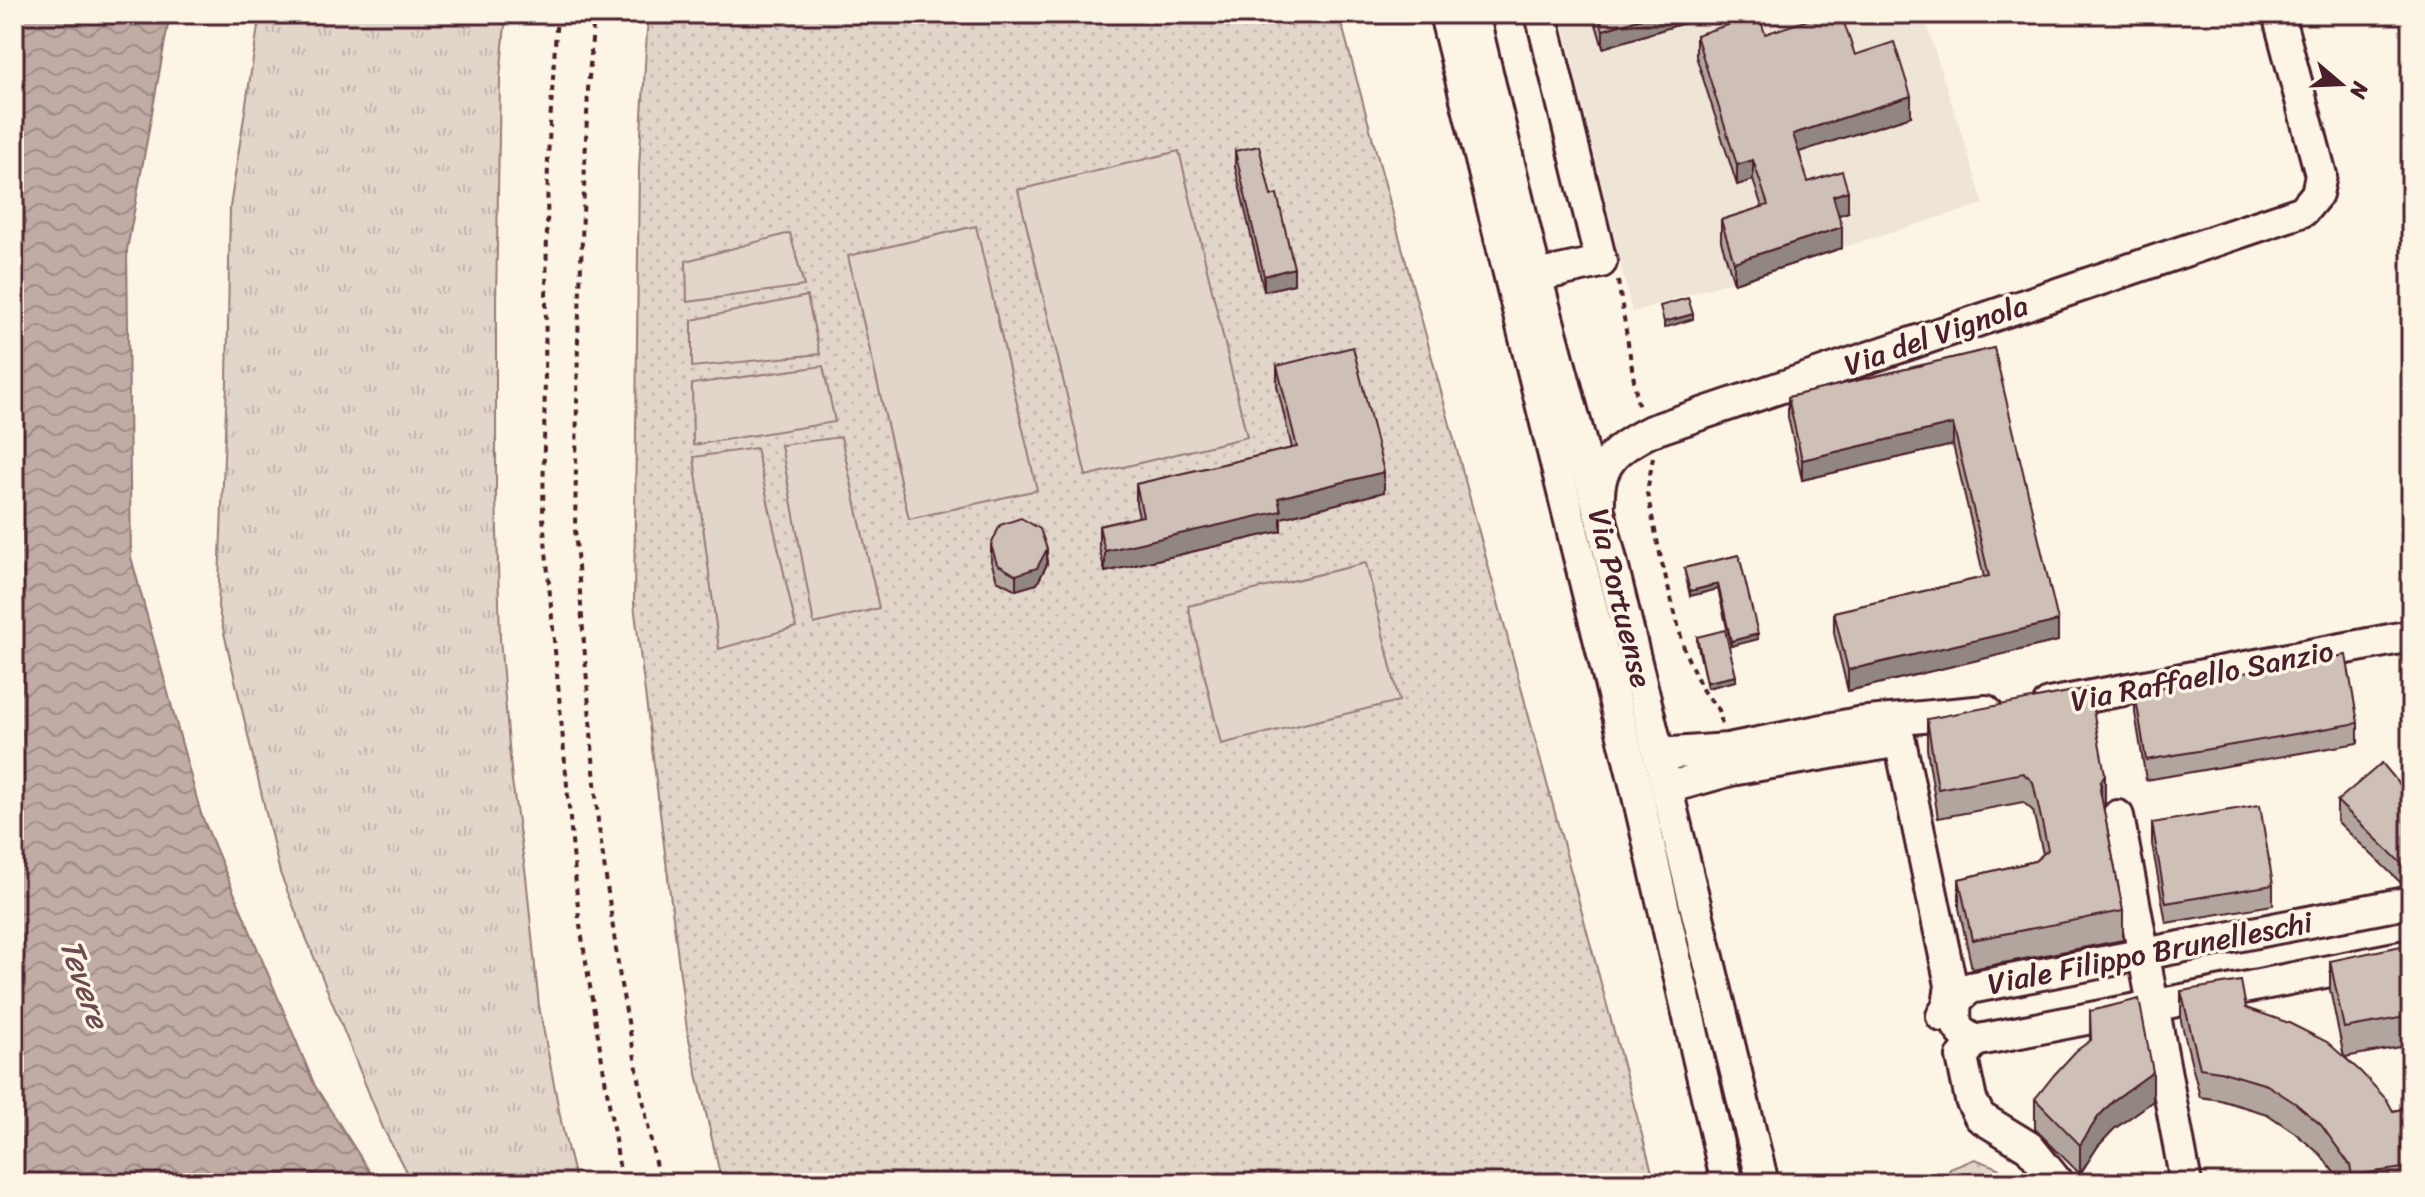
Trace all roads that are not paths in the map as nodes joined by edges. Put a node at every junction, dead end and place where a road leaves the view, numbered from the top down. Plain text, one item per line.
1 (1445, 14) edge
2 (1473, 14) edge
3 (1541, 14) edge
4 (2278, 14) edge
5 (1536, 276) junction
6 (1600, 515) junction
7 (2411, 636) edge
8 (1659, 754) junction
9 (1667, 788) junction
10 (2118, 816) dead end
11 (2410, 908) edge
12 (2142, 955) junction
13 (2411, 955) edge
14 (2152, 1007) junction
15 (1939, 1021) dead end
16 (1974, 1041) junction
17 (1727, 1183) edge
18 (1763, 1183) edge
19 (2058, 1183) edge
20 (2186, 1183) edge

1 - 17 street, Via Portuense
2 - 5 street, Via Portuense
3 - 5 street
4 - 6 street, Via del Vignola
5 - 6 street, Via Portuense
6 - 8 street, Via Portuense
7 - 8 street, Via Raffaello Sanzio
8 - 9 street, Via Portuense
9 - 15 street
9 - 18 street, Via Portuense
10 - 12 street
11 - 12 street, Viale Filippo Brunelleschi
12 - 14 street
12 - 16 street, Viale Filippo Brunelleschi
13 - 14 street, Viale Filippo Brunelleschi
14 - 16 street, Viale Filippo Brunelleschi
14 - 20 street
16 - 19 street

